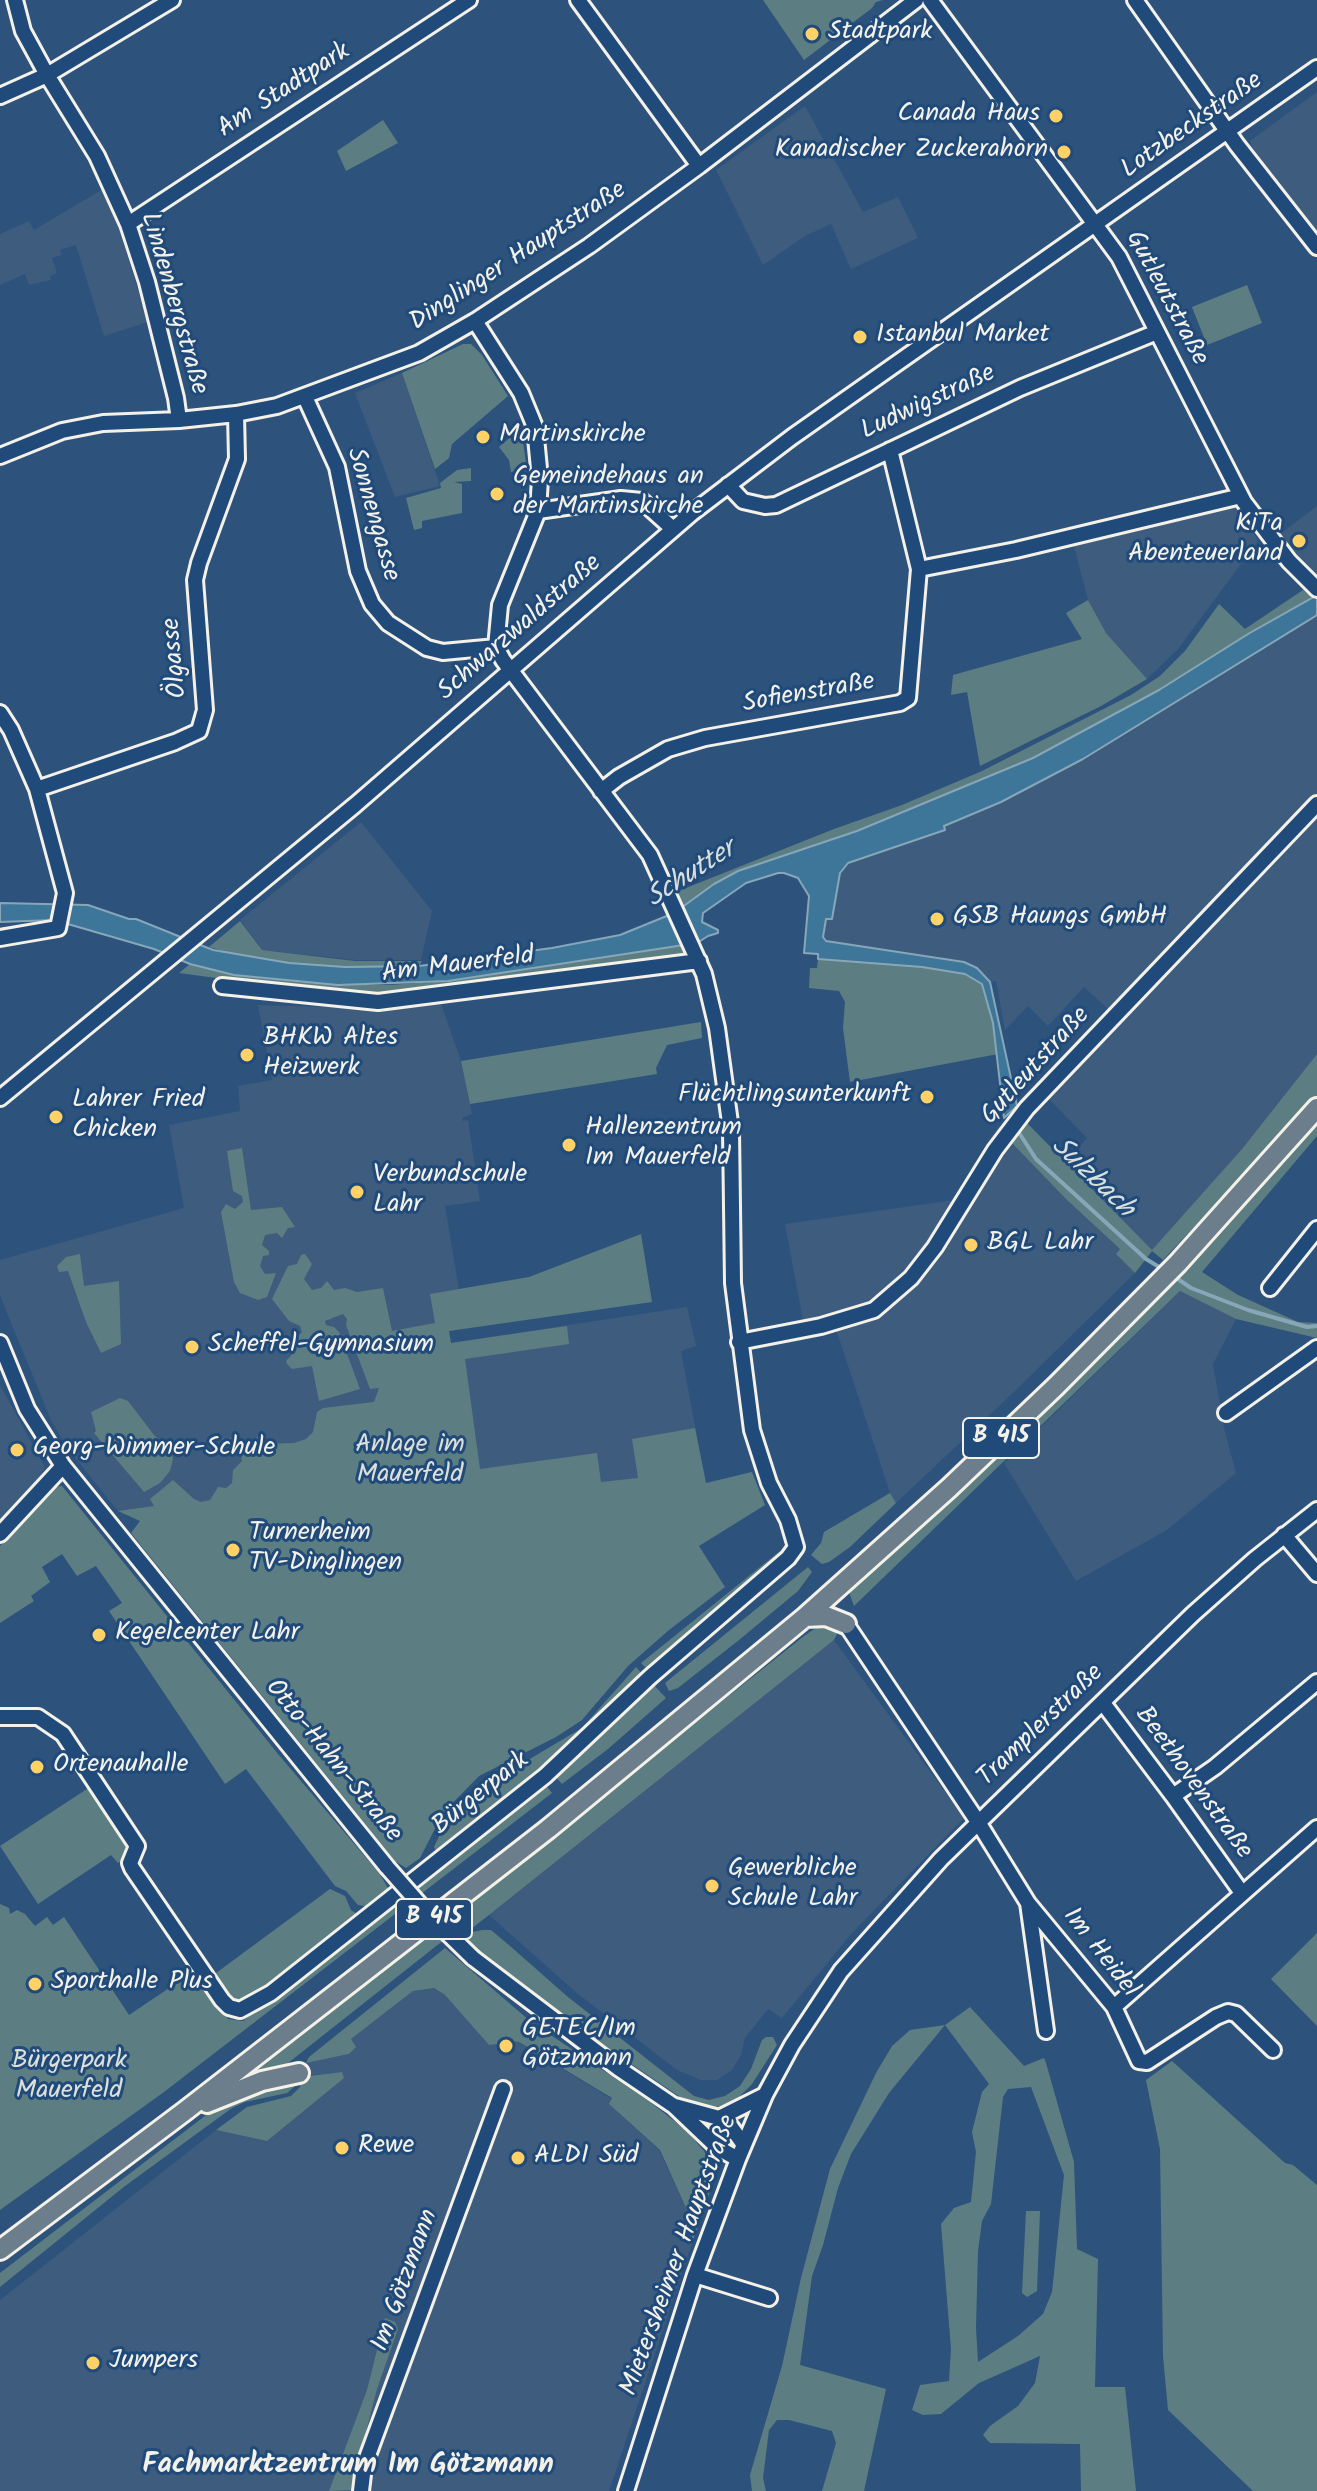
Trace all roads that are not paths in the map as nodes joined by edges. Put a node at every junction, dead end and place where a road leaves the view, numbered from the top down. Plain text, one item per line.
1 (15, 0) edge
2 (172, 0) edge
3 (469, 0) edge
4 (578, 0) edge
5 (916, 0) edge
6 (930, 0) edge
7 (1135, 0) edge
8 (1317, 68) edge
9 (47, 75) junction
10 (0, 96) edge
11 (1228, 131) junction
12 (699, 166) junction
13 (128, 224) junction
14 (1096, 225) junction
15 (1317, 247) edge
16 (475, 321) junction
17 (1157, 332) junction
18 (305, 397) junction
19 (236, 414) junction
20 (179, 420) junction
21 (890, 450) junction
22 (0, 456) edge
23 (728, 485) junction
24 (1241, 496) junction
25 (538, 511) junction
26 (673, 529) junction
27 (919, 569) junction
28 (1316, 588) edge
29 (496, 647) junction
30 (511, 671) junction
31 (0, 713) edge
32 (37, 789) junction
33 (601, 791) junction
34 (1317, 804) edge
35 (0, 938) edge
36 (697, 955) junction
37 (222, 986) dead end
38 (0, 1098) edge
39 (1317, 1108) edge
40 (1317, 1229) edge
41 (1270, 1288) dead end
42 (739, 1342) junction
43 (0, 1343) edge
44 (1317, 1348) edge
45 (1226, 1413) dead end
46 (63, 1466) junction
47 (1317, 1510) edge
48 (0, 1534) edge
49 (1284, 1535) junction
50 (1317, 1574) edge
51 (841, 1585) junction
52 (805, 1617) junction
53 (846, 1624) junction
54 (1317, 1682) edge
55 (1103, 1703) junction
56 (0, 1717) edge
57 (1173, 1796) junction
58 (978, 1822) junction
59 (1317, 1828) edge
60 (1242, 1893) junction
61 (1028, 1903) junction
62 (1114, 2007) junction
63 (1046, 2031) dead end
64 (1273, 2050) dead end
65 (299, 2073) dead end
66 (503, 2089) dead end
67 (765, 2095) junction
68 (674, 2106) junction
69 (185, 2111) junction
70 (719, 2118) junction
71 (741, 2152) junction
72 (0, 2250) edge
73 (695, 2275) junction
74 (769, 2298) dead end
75 (361, 2491) edge
76 (626, 2491) edge

1 - 9 street, Lindenbergstraße
2 - 9 street
3 - 13 street, Am Stadtpark
4 - 12 street
5 - 12 street, Dinglinger Hauptstraße
6 - 14 street, Gutleutstraße
7 - 11 street
8 - 11 street, Lotzbeckstraße
9 - 10 street
9 - 13 street, Lindenbergstraße
11 - 14 street, Lotzbeckstraße
11 - 15 street
12 - 16 street, Dinglinger Hauptstraße
13 - 20 street, Lindenbergstraße
14 - 17 street, Gutleutstraße
14 - 23 street, Schwarzwaldstraße
16 - 18 street, Dinglinger Hauptstraße
16 - 25 street
17 - 21 street, Ludwigstraße
17 - 24 street, Gutleutstraße
18 - 19 street, Dinglinger Hauptstraße
18 - 29 street, Sonnengasse
19 - 20 street, Dinglinger Hauptstraße
19 - 32 street, Ölgasse
20 - 22 street, Dinglinger Hauptstraße
21 - 23 street, Ludwigstraße
21 - 27 street, Sofienstraße
23 - 26 street, Schwarzwaldstraße
24 - 27 street
24 - 28 street, Gutleutstraße
25 - 26 street
25 - 29 street
26 - 30 street, Schwarzwaldstraße
27 - 33 street, Sofienstraße
29 - 30 street
30 - 33 street
30 - 38 street, Schwarzwaldstraße
31 - 32 street
32 - 35 street
33 - 36 street
34 - 42 street, Gutleutstraße
36 - 37 street, Am Mauerfeld
36 - 42 street
39 - 51 main road, B 415
40 - 41 street
42 - 56 street, Bürgerpark
43 - 46 street, Otto-Hahn-Straße
44 - 45 street
46 - 48 street
46 - 68 street, Otto-Hahn-Straße, bridge
47 - 49 street, Tramplerstraße
49 - 50 street
49 - 55 street, Tramplerstraße
51 - 52 main road, B 415
51 - 53 main road
52 - 53 main road
52 - 69 main road, B 415
53 - 58 street, Tramplerstraße
54 - 57 street
55 - 57 street, Beethovenstraße
55 - 58 street, Tramplerstraße
57 - 60 street, Beethovenstraße
58 - 61 street, Im Heidel
58 - 67 street, Mietersheimer Hauptstraße
59 - 60 street
60 - 62 street
61 - 62 street, Im Heidel
61 - 63 street
62 - 64 street, Im Heidel
65 - 69 main road
66 - 75 street, Im Götzmann
67 - 70 street
67 - 71 street, Mietersheimer Hauptstraße
68 - 70 street, Otto-Hahn-Straße
68 - 71 street, Otto-Hahn-Straße
69 - 72 main road, B 415
70 - 71 street
71 - 73 street, Mietersheimer Hauptstraße
73 - 74 street
73 - 76 street, Mietersheimer Hauptstraße

